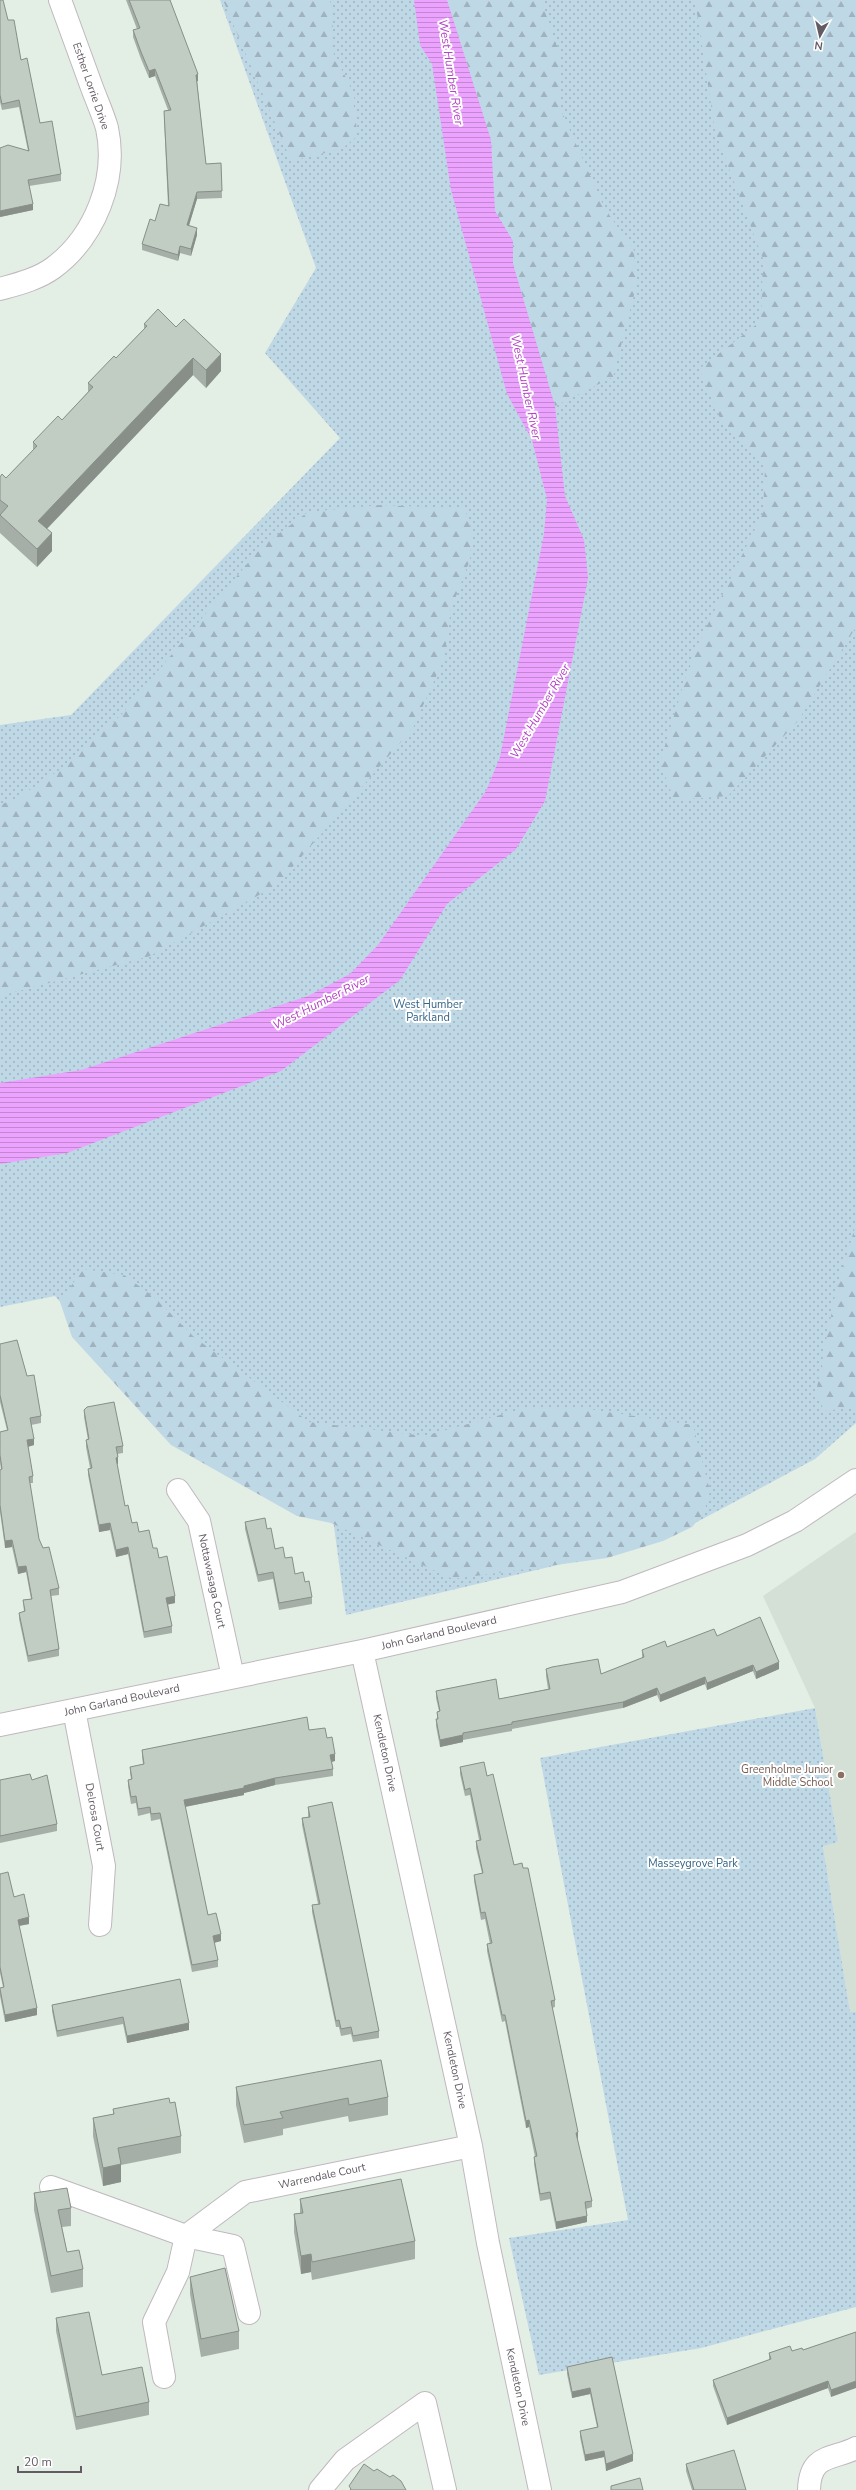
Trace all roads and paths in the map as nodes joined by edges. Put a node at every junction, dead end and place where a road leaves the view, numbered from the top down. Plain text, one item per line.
1 (60, 0) edge
2 (0, 289) edge
3 (856, 1480) edge
4 (178, 1490) dead end
5 (362, 1651) junction
6 (233, 1677) junction
7 (74, 1710) junction
8 (0, 1725) edge
9 (100, 1925) dead end
10 (471, 2146) junction
11 (51, 2187) dead end
12 (186, 2236) junction
13 (249, 2313) dead end
14 (164, 2377) dead end
15 (856, 2448) edge
16 (320, 2490) edge
17 (445, 2490) edge
18 (540, 2490) edge
19 (809, 2490) edge

1 - 2 street, Esther Lorrie Drive
3 - 5 street, John Garland Boulevard
4 - 6 street, Nottawasaga Court
5 - 6 street, John Garland Boulevard
5 - 10 street, Kendleton Drive
6 - 7 street, John Garland Boulevard
7 - 8 street, John Garland Boulevard
7 - 9 street, Delrosa Court
10 - 12 street, Warrendale Court
10 - 18 street, Kendleton Drive
11 - 12 street
12 - 13 street
12 - 14 street
15 - 19 street
16 - 17 street

